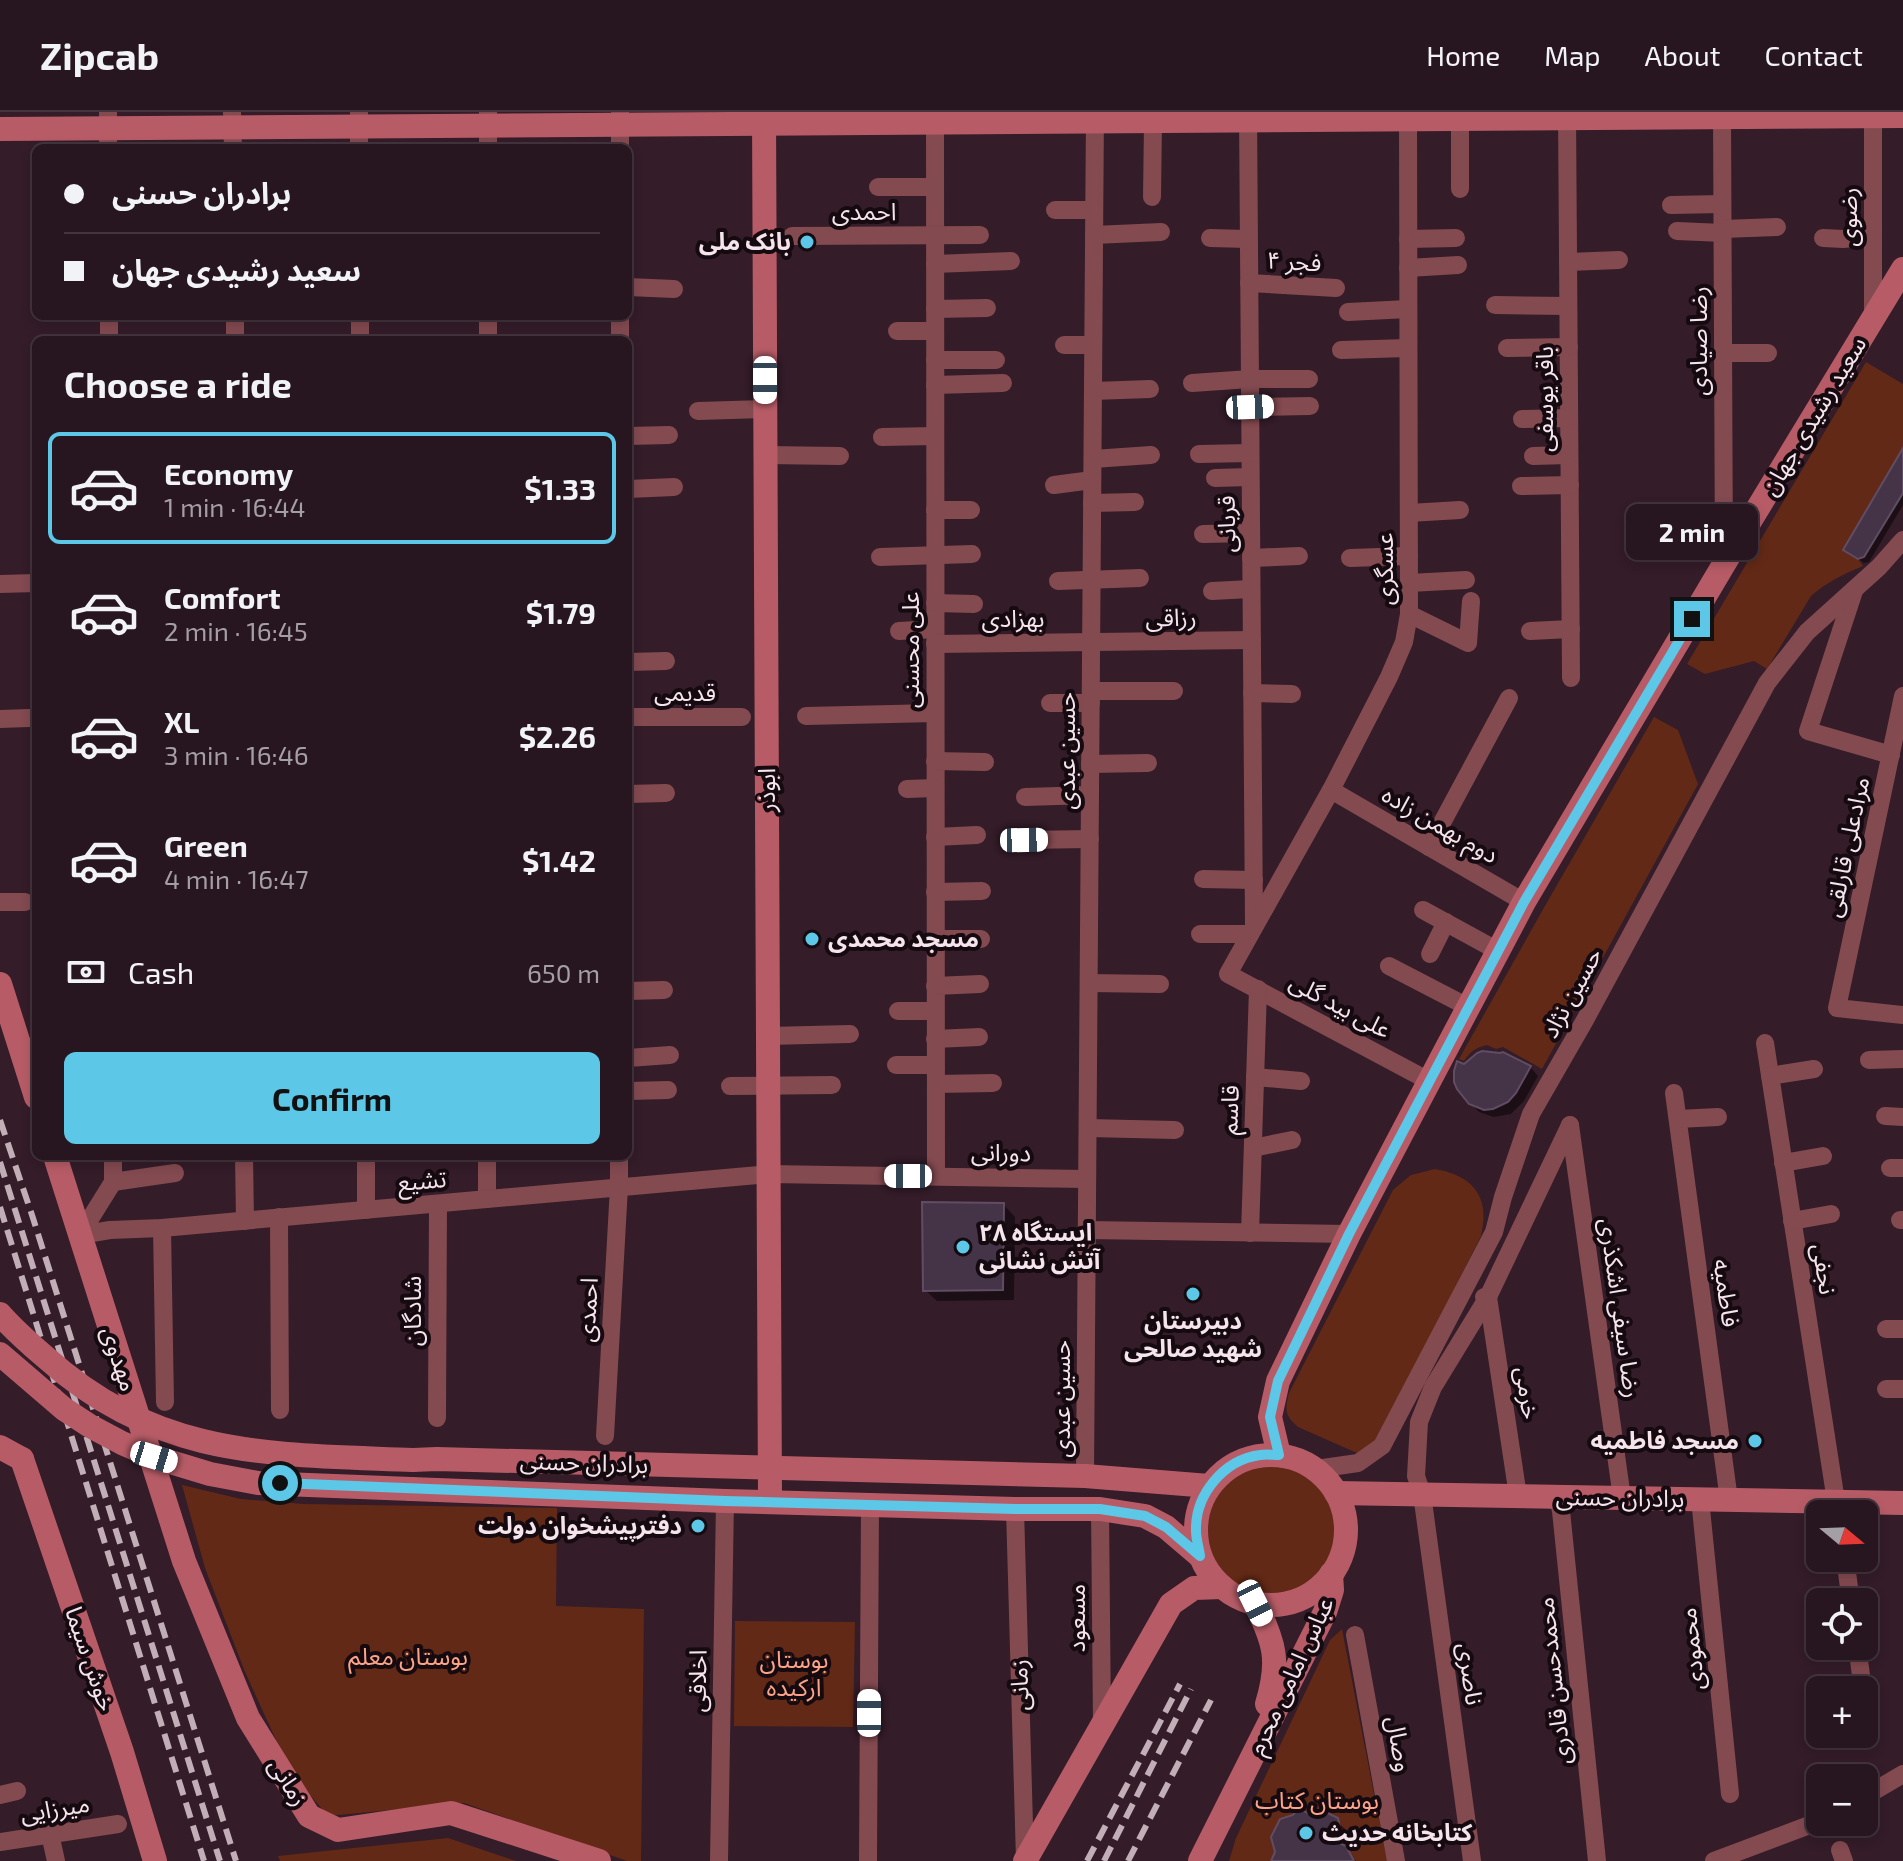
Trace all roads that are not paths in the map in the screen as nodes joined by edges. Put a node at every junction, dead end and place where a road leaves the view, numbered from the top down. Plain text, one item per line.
1 (1873, 114) edge
2 (1722, 115) edge
3 (1795, 115) edge
4 (1248, 116) edge
5 (1408, 116) edge
6 (1567, 116) edge
7 (1903, 116) edge
8 (1095, 117) edge
9 (764, 118) edge
10 (935, 118) edge
11 (1460, 120) junction
12 (1153, 122) junction
13 (620, 128) edge
14 (0, 129) edge
15 (232, 129) edge
16 (359, 129) edge
17 (488, 129) edge
18 (108, 130) edge
19 (878, 187) dead end
20 (935, 187) junction
21 (1460, 189) dead end
22 (1152, 197) dead end
23 (1722, 204) junction
24 (1671, 205) dead end
25 (1055, 210) dead end
26 (1094, 210) junction
27 (1777, 227) dead end
28 (1677, 231) dead end
29 (1723, 231) junction
30 (1161, 232) dead end
31 (980, 235) dead end
32 (1094, 235) junction
33 (792, 236) dead end
34 (935, 236) junction
35 (1873, 236) junction
36 (1210, 238) dead end
37 (1456, 238) dead end
38 (1823, 238) dead end
39 (1248, 239) junction
40 (1408, 239) junction
41 (1619, 260) dead end
42 (1011, 261) dead end
43 (1568, 262) junction
44 (935, 264) junction
45 (1458, 265) dead end
46 (1408, 268) junction
47 (1903, 269) edge
48 (1249, 283) junction
49 (632, 287) edge
50 (1336, 288) dead end
51 (674, 289) dead end
52 (1495, 305) dead end
53 (1568, 306) junction
54 (987, 308) dead end
55 (935, 309) junction
56 (1408, 309) junction
57 (1348, 312) dead end
58 (1873, 318) junction
59 (897, 331) dead end
60 (935, 331) junction
61 (1064, 345) dead end
62 (1093, 345) junction
63 (1569, 347) junction
64 (1408, 348) junction
65 (1507, 348) dead end
66 (1341, 350) dead end
67 (1723, 353) junction
68 (1768, 353) dead end
69 (935, 360) junction
70 (996, 360) dead end
71 (1250, 379) junction
72 (1309, 379) dead end
73 (1003, 383) dead end
74 (1192, 383) dead end
75 (935, 385) junction
76 (1150, 389) dead end
77 (1093, 391) junction
78 (1310, 406) dead end
79 (1250, 407) junction
80 (765, 409) junction
81 (698, 411) dead end
82 (1569, 418) junction
83 (1522, 419) dead end
84 (669, 435) dead end
85 (632, 436) edge
86 (935, 436) junction
87 (882, 437) dead end
88 (1250, 453) junction
89 (1199, 454) dead end
90 (766, 455) junction
91 (1151, 455) dead end
92 (1569, 455) junction
93 (840, 456) dead end
94 (1533, 456) dead end
95 (1093, 459) junction
96 (1250, 477) junction
97 (1215, 478) dead end
98 (1092, 480) junction
99 (1054, 485) dead end
100 (1570, 485) junction
101 (1521, 486) dead end
102 (674, 487) dead end
103 (632, 489) edge
104 (1135, 502) dead end
105 (1092, 503) junction
106 (935, 510) junction
107 (971, 510) dead end
108 (1460, 510) dead end
109 (1409, 513) junction
110 (1251, 533) junction
111 (1203, 534) dead end
112 (1903, 540) edge
113 (972, 554) dead end
114 (935, 555) junction
115 (1299, 556) dead end
116 (1409, 556) junction
117 (880, 557) dead end
118 (1251, 558) junction
119 (1350, 558) dead end
120 (1724, 564) junction
121 (1140, 578) dead end
122 (1466, 580) dead end
123 (1058, 581) dead end
124 (1092, 581) junction
125 (32, 583) edge
126 (1409, 583) junction
127 (0, 584) edge
128 (1856, 588) junction
129 (1251, 589) junction
130 (1212, 591) dead end
131 (1471, 601) dead end
132 (935, 603) junction
133 (974, 604) dead end
134 (1409, 614) junction
135 (1571, 629) junction
136 (899, 631) dead end
137 (1530, 631) dead end
138 (935, 637) junction
139 (1252, 640) junction
140 (1091, 643) junction
141 (666, 661) dead end
142 (632, 662) edge
143 (1571, 678) dead end
144 (1174, 691) dead end
145 (1252, 693) junction
146 (1292, 694) dead end
147 (1903, 696) edge
148 (1091, 697) junction
149 (1509, 698) dead end
150 (1050, 703) dead end
151 (935, 713) junction
152 (806, 716) dead end
153 (632, 717) edge
154 (742, 717) dead end
155 (29, 718) dead end
156 (0, 719) edge
157 (1891, 755) junction
158 (935, 761) junction
159 (985, 762) dead end
160 (1148, 763) dead end
161 (1090, 764) junction
162 (935, 788) junction
163 (907, 789) dead end
164 (1331, 790) junction
165 (666, 793) dead end
166 (632, 794) edge
167 (1090, 795) junction
168 (1025, 797) dead end
169 (977, 835) dead end
170 (935, 837) junction
171 (1090, 839) junction
172 (1024, 840) dead end
173 (1429, 847) junction
174 (1203, 879) dead end
175 (1254, 880) junction
176 (982, 891) dead end
177 (935, 892) junction
178 (0, 902) edge
179 (25, 902) dead end
180 (1524, 902) junction
181 (1423, 910) dead end
182 (1446, 922) junction
183 (1252, 930) junction
184 (1200, 934) dead end
185 (936, 939) junction
186 (981, 939) dead end
187 (1498, 951) junction
188 (1430, 954) dead end
189 (1389, 966) dead end
190 (1228, 974) joint
191 (1089, 983) junction
192 (0, 984) edge
193 (980, 984) dead end
194 (1160, 984) dead end
195 (935, 986) junction
196 (1258, 989) junction
197 (664, 990) dead end
198 (632, 991) edge
199 (1468, 1007) junction
200 (898, 1011) dead end
201 (935, 1011) junction
202 (1903, 1015) edge
203 (850, 1034) dead end
204 (768, 1036) junction
205 (979, 1037) dead end
206 (935, 1039) junction
207 (1765, 1043) dead end
208 (670, 1055) dead end
209 (632, 1058) edge
210 (1903, 1059) edge
211 (1869, 1060) dead end
212 (896, 1065) dead end
213 (935, 1065) junction
214 (1814, 1069) dead end
215 (1770, 1076) junction
216 (1255, 1077) junction
217 (1301, 1081) dead end
218 (1429, 1081) junction
219 (993, 1083) dead end
220 (32, 1084) edge
221 (936, 1084) junction
222 (769, 1085) junction
223 (832, 1085) dead end
224 (730, 1086) dead end
225 (668, 1090) dead end
226 (632, 1091) edge
227 (1674, 1093) dead end
228 (1718, 1117) dead end
229 (1678, 1119) junction
230 (1570, 1125) joint
231 (1088, 1128) junction
232 (1175, 1130) dead end
233 (1292, 1140) dead end
234 (1253, 1148) junction
235 (1823, 1156) dead end
236 (56, 1160) edge
237 (113, 1160) edge
238 (244, 1160) edge
239 (366, 1160) edge
240 (487, 1160) edge
241 (619, 1160) edge
242 (1783, 1163) junction
243 (175, 1173) dead end
244 (769, 1174) junction
245 (936, 1176) junction
246 (1087, 1179) junction
247 (113, 1182) junction
248 (619, 1187) junction
249 (487, 1199) junction
250 (438, 1204) junction
251 (366, 1210) junction
252 (1831, 1214) dead end
253 (279, 1217) junction
254 (245, 1221) junction
255 (1792, 1221) junction
256 (162, 1228) junction
257 (1087, 1230) junction
258 (1250, 1233) junction
259 (1349, 1234) junction
260 (80, 1235) junction
261 (1488, 1297) junction
262 (1460, 1299) junction
263 (0, 1314) edge
264 (0, 1354) edge
265 (165, 1402) dead end
266 (280, 1410) dead end
267 (437, 1418) dead end
268 (605, 1436) dead end
269 (0, 1447) edge
270 (1279, 1455) junction
271 (11, 1458) edge
272 (771, 1467) junction
273 (1316, 1469) junction
274 (908, 1471) junction
275 (1085, 1476) junction
276 (1209, 1486) junction
277 (1336, 1493) junction
278 (1422, 1494) junction
279 (1518, 1496) junction
280 (1558, 1497) junction
281 (1622, 1498) junction
282 (1700, 1499) junction
283 (1729, 1500) junction
284 (1837, 1500) edge
285 (725, 1501) junction
286 (770, 1502) junction
287 (1903, 1503) edge
288 (870, 1505) junction
289 (1878, 1505) edge
290 (907, 1506) junction
291 (1806, 1506) edge
292 (1015, 1509) junction
293 (1100, 1509) junction
294 (1200, 1556) junction
295 (184, 1561) joint
296 (1331, 1574) junction
297 (1222, 1587) junction
298 (1255, 1603) junction
299 (1355, 1635) dead end
300 (1102, 1727) junction
301 (1903, 1774) edge
302 (1878, 1789) edge
303 (1730, 1794) dead end
304 (118, 1824) dead end
305 (1806, 1826) edge
306 (50, 1834) junction
307 (0, 1842) edge
308 (56, 1861) edge
309 (155, 1861) edge
310 (599, 1861) edge
311 (719, 1861) edge
312 (868, 1861) edge
313 (1025, 1861) edge
314 (1185, 1861) edge
315 (1200, 1861) edge
316 (1396, 1861) edge
317 (1472, 1861) edge
318 (1597, 1861) edge
319 (1714, 1861) edge

1 - 3 street
1 - 7 street
1 - 35 street, رضوی
2 - 3 street
2 - 6 street
2 - 23 street, رضا صیادی
4 - 5 street
4 - 12 street
4 - 39 street, قربانی
5 - 11 street
5 - 40 street, عسگری
6 - 11 street
6 - 43 street, باقر یوسفی
8 - 10 street
8 - 12 street
8 - 26 street, حسین عبدی
9 - 10 street
9 - 13 street
9 - 80 street, ابوذر
10 - 20 street, علی محسنی
11 - 21 street
12 - 22 street
13 - 17 street
14 - 18 street
15 - 16 street
15 - 18 street
16 - 17 street
19 - 20 street
20 - 34 street, علی محسنی
23 - 24 street
23 - 29 street, رضا صیادی
25 - 26 street
26 - 32 street, حسین عبدی
27 - 29 street
28 - 29 street
29 - 67 street, رضا صیادی
30 - 32 street
31 - 34 street, احمدی
32 - 62 street, حسین عبدی
33 - 34 street, احمدی
34 - 44 street, علی محسنی
35 - 38 street
35 - 58 street, رضوی
36 - 39 street
37 - 40 street
39 - 48 street, قربانی
40 - 46 street, عسگری
41 - 43 street
42 - 44 street
43 - 53 street, باقر یوسفی
44 - 55 street, علی محسنی
45 - 46 street
46 - 56 street, عسگری
47 - 58 street, سعید رشیدی جهان
48 - 50 street, فجر ۴
48 - 71 street, قربانی
49 - 51 street
52 - 53 street
53 - 63 street, باقر یوسفی
54 - 55 street
55 - 60 street, علی محسنی
56 - 57 street
56 - 64 street, عسگری
58 - 120 street, سعید رشیدی جهان
59 - 60 street
60 - 69 street, علی محسنی
61 - 62 street
62 - 77 street, حسین عبدی
63 - 65 street
63 - 82 street, باقر یوسفی
64 - 66 street
64 - 109 street, عسگری
67 - 68 street
67 - 120 street, رضا صیادی
69 - 70 street
69 - 75 street, علی محسنی
71 - 72 street
71 - 74 street
71 - 79 street, قربانی
73 - 75 street
75 - 86 street, علی محسنی
76 - 77 street
77 - 95 street, حسین عبدی
78 - 79 street
79 - 88 street, قربانی
80 - 81 street
80 - 90 street, ابوذر
82 - 83 street
82 - 92 street, باقر یوسفی
84 - 85 street
86 - 87 street
86 - 106 street, علی محسنی
88 - 89 street
88 - 96 street, قربانی
90 - 93 street
90 - 204 street, ابوذر
91 - 95 street
92 - 94 street
92 - 100 street, باقر یوسفی
95 - 98 street, حسین عبدی
96 - 97 street
96 - 110 street, قربانی
98 - 99 street
98 - 105 street, حسین عبدی
100 - 101 street
100 - 135 street, باقر یوسفی
102 - 103 street
104 - 105 street
105 - 124 street, حسین عبدی
106 - 107 street
106 - 114 street, علی محسنی
108 - 109 street
109 - 116 street, عسگری
110 - 111 street
110 - 118 street, قربانی
112 - 128 street, حسین نژاد
113 - 114 street
114 - 117 street
114 - 132 street, علی محسنی
115 - 118 street
116 - 119 street
116 - 126 street, عسگری
118 - 129 street, قربانی
120 - 180 street, سعید رشیدی جهان
121 - 124 street
122 - 126 street
123 - 124 street
124 - 140 street, حسین عبدی
125 - 127 street
126 - 134 street, عسگری
128 - 157 street
128 - 262 street, حسین نژاد
129 - 130 street
129 - 139 street, قربانی
131 - 134 street
132 - 133 street
132 - 138 street, علی محسنی
134 - 164 street, عسگری
135 - 137 street
135 - 143 street, باقر یوسفی
136 - 138 street, بهزادی
138 - 140 street, بهزادی
138 - 151 street, علی محسنی
139 - 140 street, رزاقی
139 - 145 street, قربانی
140 - 148 street, حسین عبدی
141 - 142 street
144 - 148 street
145 - 146 street
145 - 175 street, قربانی
147 - 157 street, مرادعلی قارلقی
148 - 150 street
148 - 161 street, حسین عبدی
149 - 173 street
151 - 152 street
151 - 158 street, علی محسنی
153 - 154 street, قدیمی
155 - 156 street
157 - 202 street, مرادعلی قارلقی
158 - 159 street
158 - 162 street, علی محسنی
160 - 161 street
161 - 167 street, حسین عبدی
162 - 163 street
162 - 170 street, علی محسنی
164 - 173 street, دوم بهمن زاده
164 - 183 street, عسگری
165 - 166 street
167 - 168 street
167 - 171 street, حسین عبدی
169 - 170 street
170 - 177 street, علی محسنی
171 - 172 street
171 - 191 street, حسین عبدی
173 - 180 street, دوم بهمن زاده
174 - 175 street
175 - 183 street, قربانی
176 - 177 street
177 - 185 street, علی محسنی
178 - 179 street
180 - 187 street, سعید رشیدی جهان
181 - 182 street
182 - 187 street
182 - 188 street
183 - 184 street
183 - 190 street, عسگری
185 - 186 street
185 - 195 street, علی محسنی
187 - 199 street, سعید رشیدی جهان
189 - 199 street
190 - 196 street, علی بید گلی
191 - 194 street
191 - 231 street, حسین عبدی
192 - 220 street
193 - 195 street
195 - 201 street, علی محسنی
196 - 216 street, قاسم
196 - 218 street, علی بید گلی
197 - 198 street
199 - 218 street, سعید رشیدی جهان
200 - 201 street
201 - 206 street, علی محسنی
203 - 204 street
204 - 222 street, ابوذر
205 - 206 street
206 - 213 street, علی محسنی
207 - 215 street, نجفی
208 - 209 street
210 - 211 street
212 - 213 street
213 - 221 street, علی محسنی
214 - 215 street
215 - 242 street, نجفی
216 - 217 street
216 - 234 street, قاسم
218 - 259 street, سعید رشیدی جهان
219 - 221 street
221 - 245 street, علی محسنی
222 - 223 street
222 - 224 street
222 - 244 street, ابوذر
225 - 226 street
227 - 229 street, فاطمیه
228 - 229 street
229 - 283 street, فاطمیه
230 - 261 street, ناصری
230 - 281 street, رضا سیفی اشکذری
231 - 232 street
231 - 246 street, حسین عبدی
233 - 234 street
234 - 258 street, قاسم
235 - 242 street
236 - 260 street, مهدوی
237 - 247 street
238 - 254 street
239 - 251 street
240 - 249 street
241 - 248 street, احمدی
242 - 255 street, نجفی
243 - 247 street
244 - 245 street, دورانی
244 - 248 street, تشیع
244 - 272 street, ابوذر
245 - 246 street, دورانی
246 - 257 street, حسین عبدی
247 - 260 street
248 - 249 street, تشیع
248 - 268 street, احمدی
249 - 250 street, تشیع
250 - 251 street, تشیع
250 - 267 street, شادگان
251 - 253 street, تشیع
252 - 255 street
253 - 254 street, تشیع
253 - 266 street
254 - 256 street, تشیع
255 - 284 street, نجفی
256 - 260 street, تشیع
256 - 265 street
257 - 258 street
257 - 275 street, حسین عبدی
258 - 259 street
259 - 270 street, سعید رشیدی جهان
260 - 295 street, مهدوی
261 - 262 street
261 - 278 street, ناصری
261 - 279 street, خرمی
262 - 273 street, حسین نژاد
263 - 272 street, برادران حسنی, bridge
264 - 285 street, برادران حسنی, bridge
269 - 271 street
270 - 273 street
270 - 276 street
271 - 309 street, خوش سیما
272 - 274 street, برادران حسنی
272 - 286 street, ابوذر
273 - 277 street
274 - 275 street, برادران حسنی
274 - 290 street
275 - 276 street, برادران حسنی
276 - 294 street
277 - 278 street, برادران حسنی
277 - 296 street
278 - 279 street, برادران حسنی
278 - 317 street, ناصری
279 - 280 street, برادران حسنی
280 - 281 street, برادران حسنی
280 - 318 street, محمدحسن قادری
281 - 282 street, برادران حسنی
282 - 283 street, برادران حسنی
282 - 303 street, محمودی
283 - 291 street, برادران حسنی
285 - 286 street, برادران حسنی
285 - 311 street, اخلاقی
286 - 288 street, برادران حسنی
287 - 289 street, برادران حسنی
288 - 290 street, برادران حسنی
288 - 312 street
290 - 292 street, برادران حسنی
292 - 293 street, برادران حسنی
292 - 313 street, زمانی
293 - 294 street, برادران حسنی
293 - 300 street, مسعود
294 - 297 street
295 - 310 street, زمانی
296 - 298 street
296 - 315 street, عباس امامی محرم
297 - 298 street
297 - 300 street, زمانی
298 - 314 street, عباس امامی محرم
299 - 316 street, وصال
300 - 313 street, زمانی
301 - 302 street
304 - 306 street, میرزایی
305 - 319 street
306 - 307 street, میرزایی
306 - 308 street

